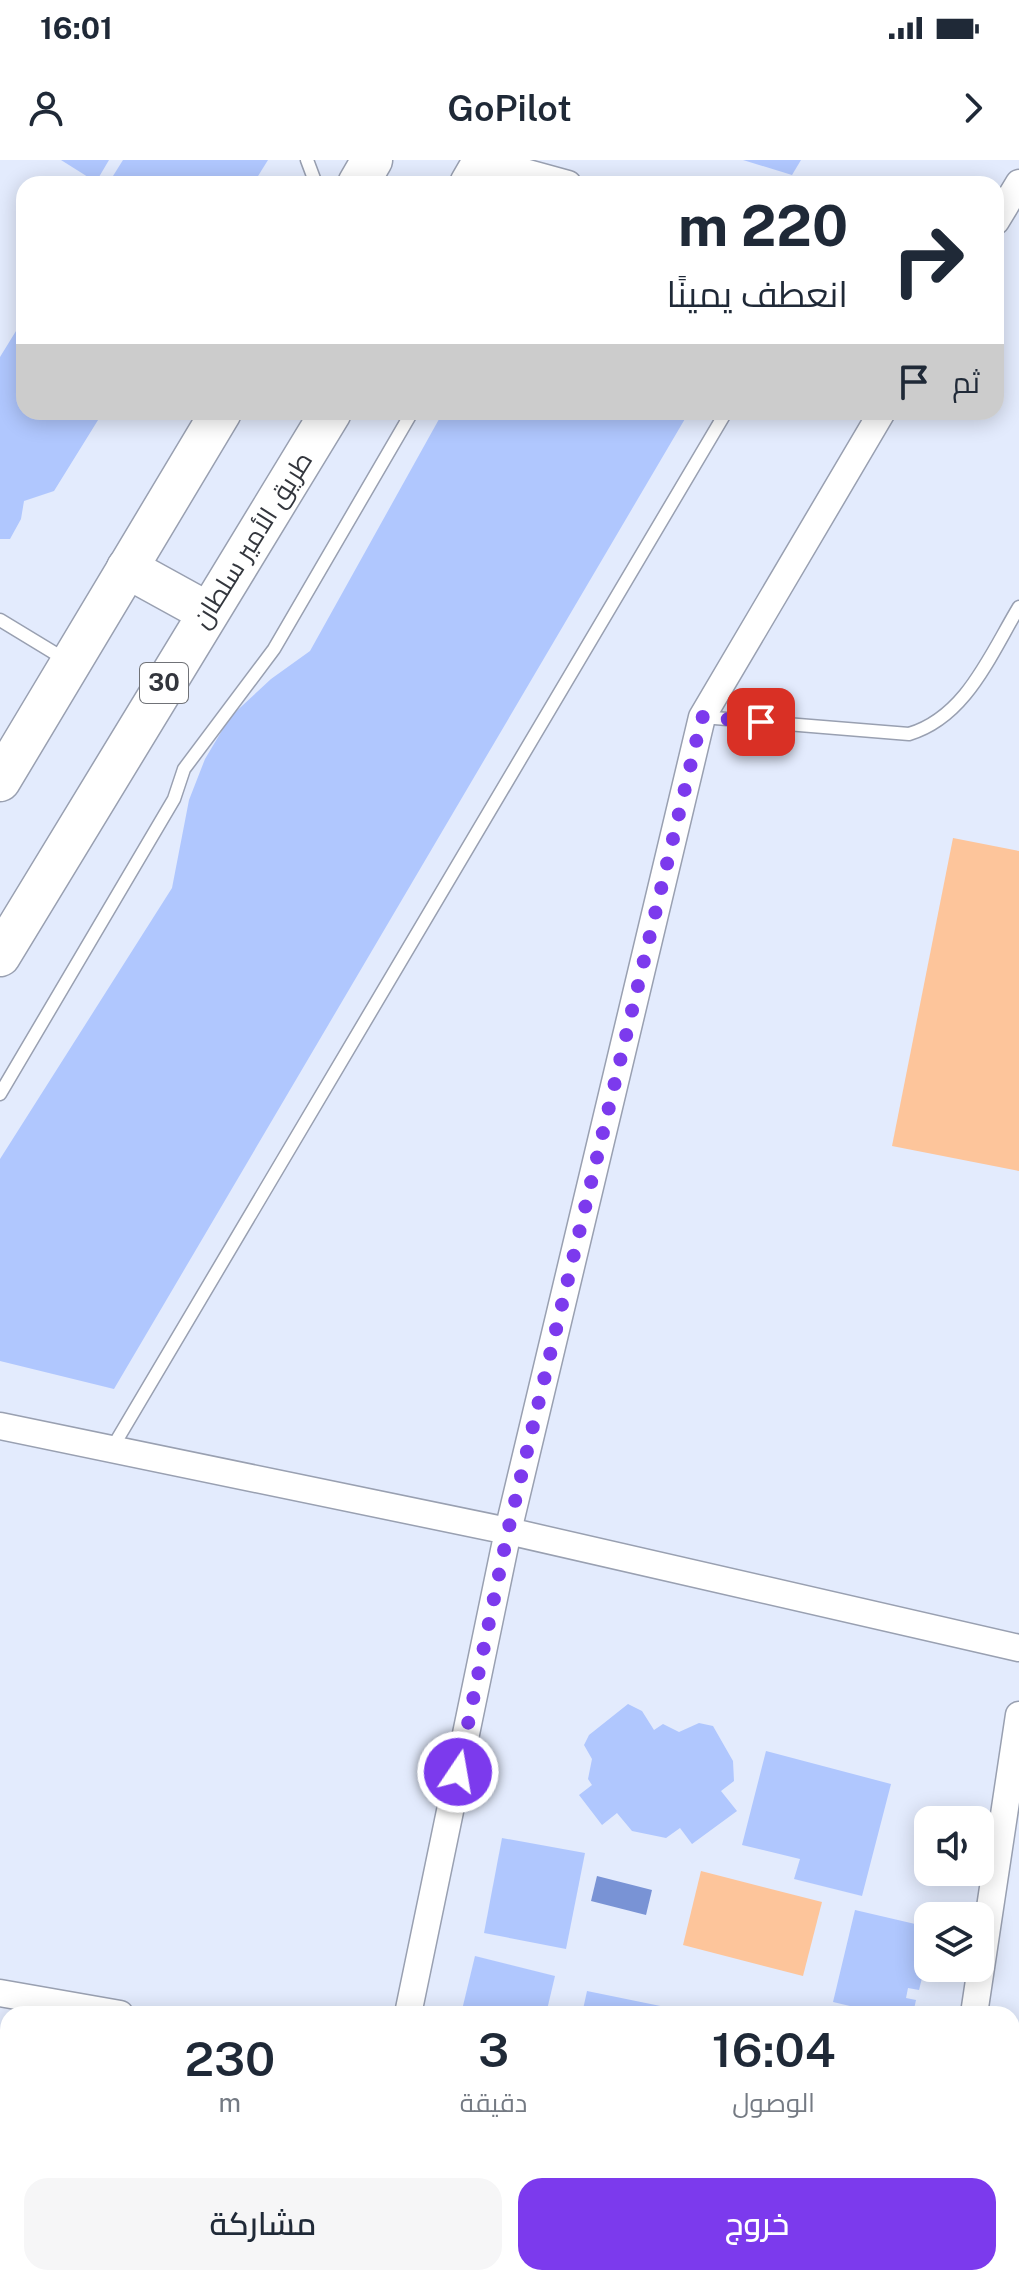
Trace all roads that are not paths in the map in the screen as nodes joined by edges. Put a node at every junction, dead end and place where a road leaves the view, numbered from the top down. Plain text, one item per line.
1 (484, 160) edge
2 (535, 176) edge
3 (1019, 183) edge
4 (1004, 208) edge
5 (216, 420) edge
6 (326, 420) edge
7 (407, 420) edge
8 (721, 420) edge
9 (877, 420) edge
10 (127, 568) junction
11 (1019, 607) edge
12 (207, 612) junction
13 (0, 620) edge
14 (71, 663) junction
15 (702, 717) junction
16 (0, 781) edge
17 (0, 956) edge
18 (0, 1094) edge
19 (0, 1426) edge
20 (111, 1450) junction
21 (508, 1531) junction
22 (1019, 1648) edge
23 (1019, 1715) edge
24 (0, 1993) edge
25 (74, 2006) edge
26 (410, 2006) edge
27 (975, 2006) edge

1 - 2 street
3 - 4 street
5 - 10 main road
6 - 12 main road, طريق الأمير سلطان / 30
7 - 18 lane
8 - 20 lane
9 - 15 street
10 - 12 main road
10 - 14 main road
11 - 15 lane
12 - 17 main road, طريق الأمير سلطان / 30
13 - 14 lane
14 - 16 main road
15 - 21 street
19 - 20 street
20 - 21 street
21 - 22 street
21 - 26 street
23 - 27 street
24 - 25 street

